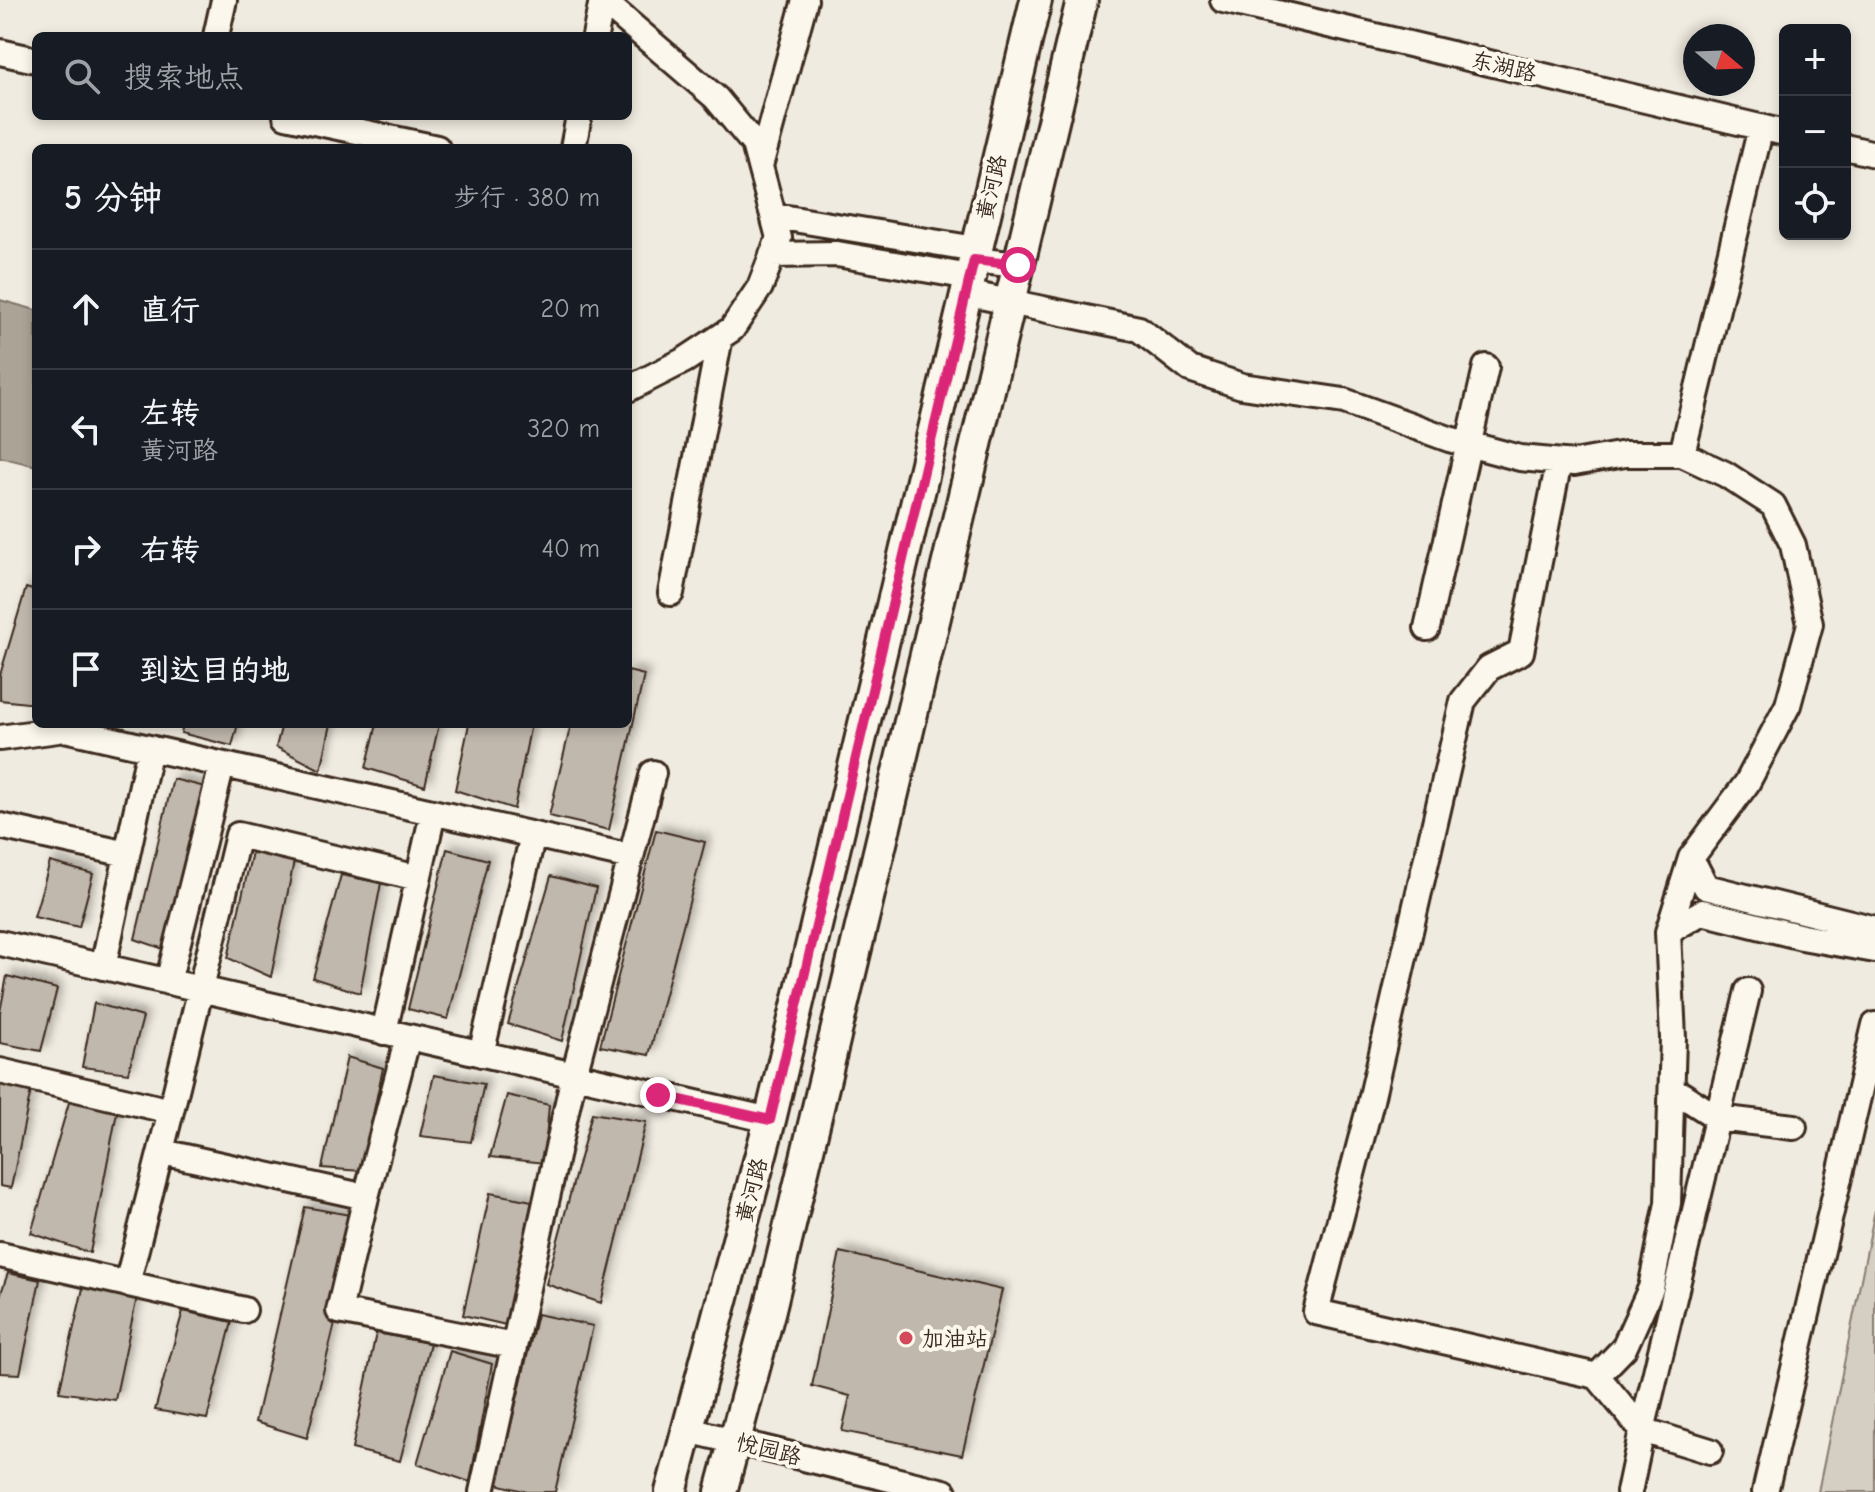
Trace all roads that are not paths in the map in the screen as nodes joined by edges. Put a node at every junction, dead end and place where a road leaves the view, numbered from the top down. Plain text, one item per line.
1 (224, 0) edge
2 (805, 0) edge
3 (1036, 0) edge
4 (1082, 0) edge
5 (1223, 0) edge
6 (217, 32) edge
7 (596, 32) edge
8 (0, 52) edge
9 (32, 59) edge
10 (305, 120) edge
11 (578, 120) edge
12 (1761, 127) junction
13 (1779, 132) edge
14 (418, 144) edge
15 (574, 144) edge
16 (1851, 148) edge
17 (1875, 154) edge
18 (760, 166) junction
19 (775, 216) junction
20 (772, 255) junction
21 (1018, 265) junction
22 (972, 270) junction
23 (1010, 302) junction
24 (720, 337) junction
25 (1486, 367) dead end
26 (632, 387) edge
27 (1468, 444) junction
28 (1682, 454) junction
29 (1559, 462) junction
30 (671, 593) dead end
31 (1427, 628) dead end
32 (0, 738) edge
33 (150, 748) junction
34 (222, 765) junction
35 (653, 773) dead end
36 (433, 813) junction
37 (0, 826) edge
38 (207, 827) junction
39 (238, 835) junction
40 (533, 835) junction
41 (127, 854) junction
42 (631, 857) junction
43 (1691, 858) junction
44 (418, 878) junction
45 (1875, 929) edge
46 (1668, 932) junction
47 (0, 943) edge
48 (1875, 950) edge
49 (103, 967) junction
50 (168, 982) junction
51 (198, 989) junction
52 (1748, 991) dead end
53 (1875, 1025) edge
54 (396, 1034) junction
55 (481, 1054) junction
56 (0, 1071) edge
57 (574, 1075) junction
58 (1679, 1093) dead end
59 (171, 1111) junction
60 (1718, 1118) junction
61 (770, 1120) junction
62 (1794, 1127) dead end
63 (162, 1152) junction
64 (366, 1197) junction
65 (0, 1255) edge
66 (127, 1284) junction
67 (244, 1310) dead end
68 (514, 1346) junction
69 (1597, 1376) junction
70 (688, 1430) junction
71 (1642, 1430) junction
72 (735, 1440) junction
73 (1710, 1451) dead end
74 (482, 1492) edge
75 (671, 1492) edge
76 (721, 1492) edge
77 (944, 1492) edge
78 (1629, 1492) edge
79 (1765, 1492) edge

1 - 6 street
2 - 18 street
3 - 22 main road, 黄河路
4 - 21 main road, 黄河路
5 - 12 street, 东湖路
7 - 18 street
8 - 9 street
10 - 14 street
11 - 15 street
12 - 13 street, 东湖路
12 - 28 street
16 - 17 street
18 - 19 street
19 - 20 street
19 - 22 street
20 - 22 street
20 - 24 street
21 - 22 street
21 - 23 main road, 黄河路
22 - 23 street
22 - 61 main road, 黄河路
23 - 27 street
23 - 72 main road, 黄河路
24 - 26 street
24 - 30 street
25 - 27 street
27 - 29 street
27 - 31 street
28 - 29 street
28 - 43 street
29 - 69 street
32 - 33 street
33 - 34 street
33 - 41 street
34 - 36 street
34 - 38 street
35 - 42 street
36 - 40 street
36 - 44 street
37 - 41 street
38 - 39 street
38 - 50 street
39 - 44 street
39 - 51 street
40 - 42 street
40 - 55 street
41 - 49 street
42 - 57 street
43 - 45 street
43 - 46 street
44 - 54 street
46 - 48 street
46 - 69 street
47 - 49 street
49 - 50 street
50 - 51 street
51 - 54 street
51 - 59 street
52 - 60 street
53 - 79 street
54 - 55 street
54 - 64 street
55 - 57 street
56 - 59 street
57 - 61 street
57 - 68 street
58 - 60 street
59 - 63 street
60 - 62 street
60 - 71 street
61 - 70 main road, 黄河路
63 - 64 street
63 - 66 street
64 - 68 street
65 - 66 street
66 - 67 street
68 - 74 street
69 - 71 street
70 - 72 street, 悦园路
70 - 75 main road, 黄河路
71 - 73 street
71 - 78 street
72 - 76 main road, 黄河路
72 - 77 street, 悦园路

